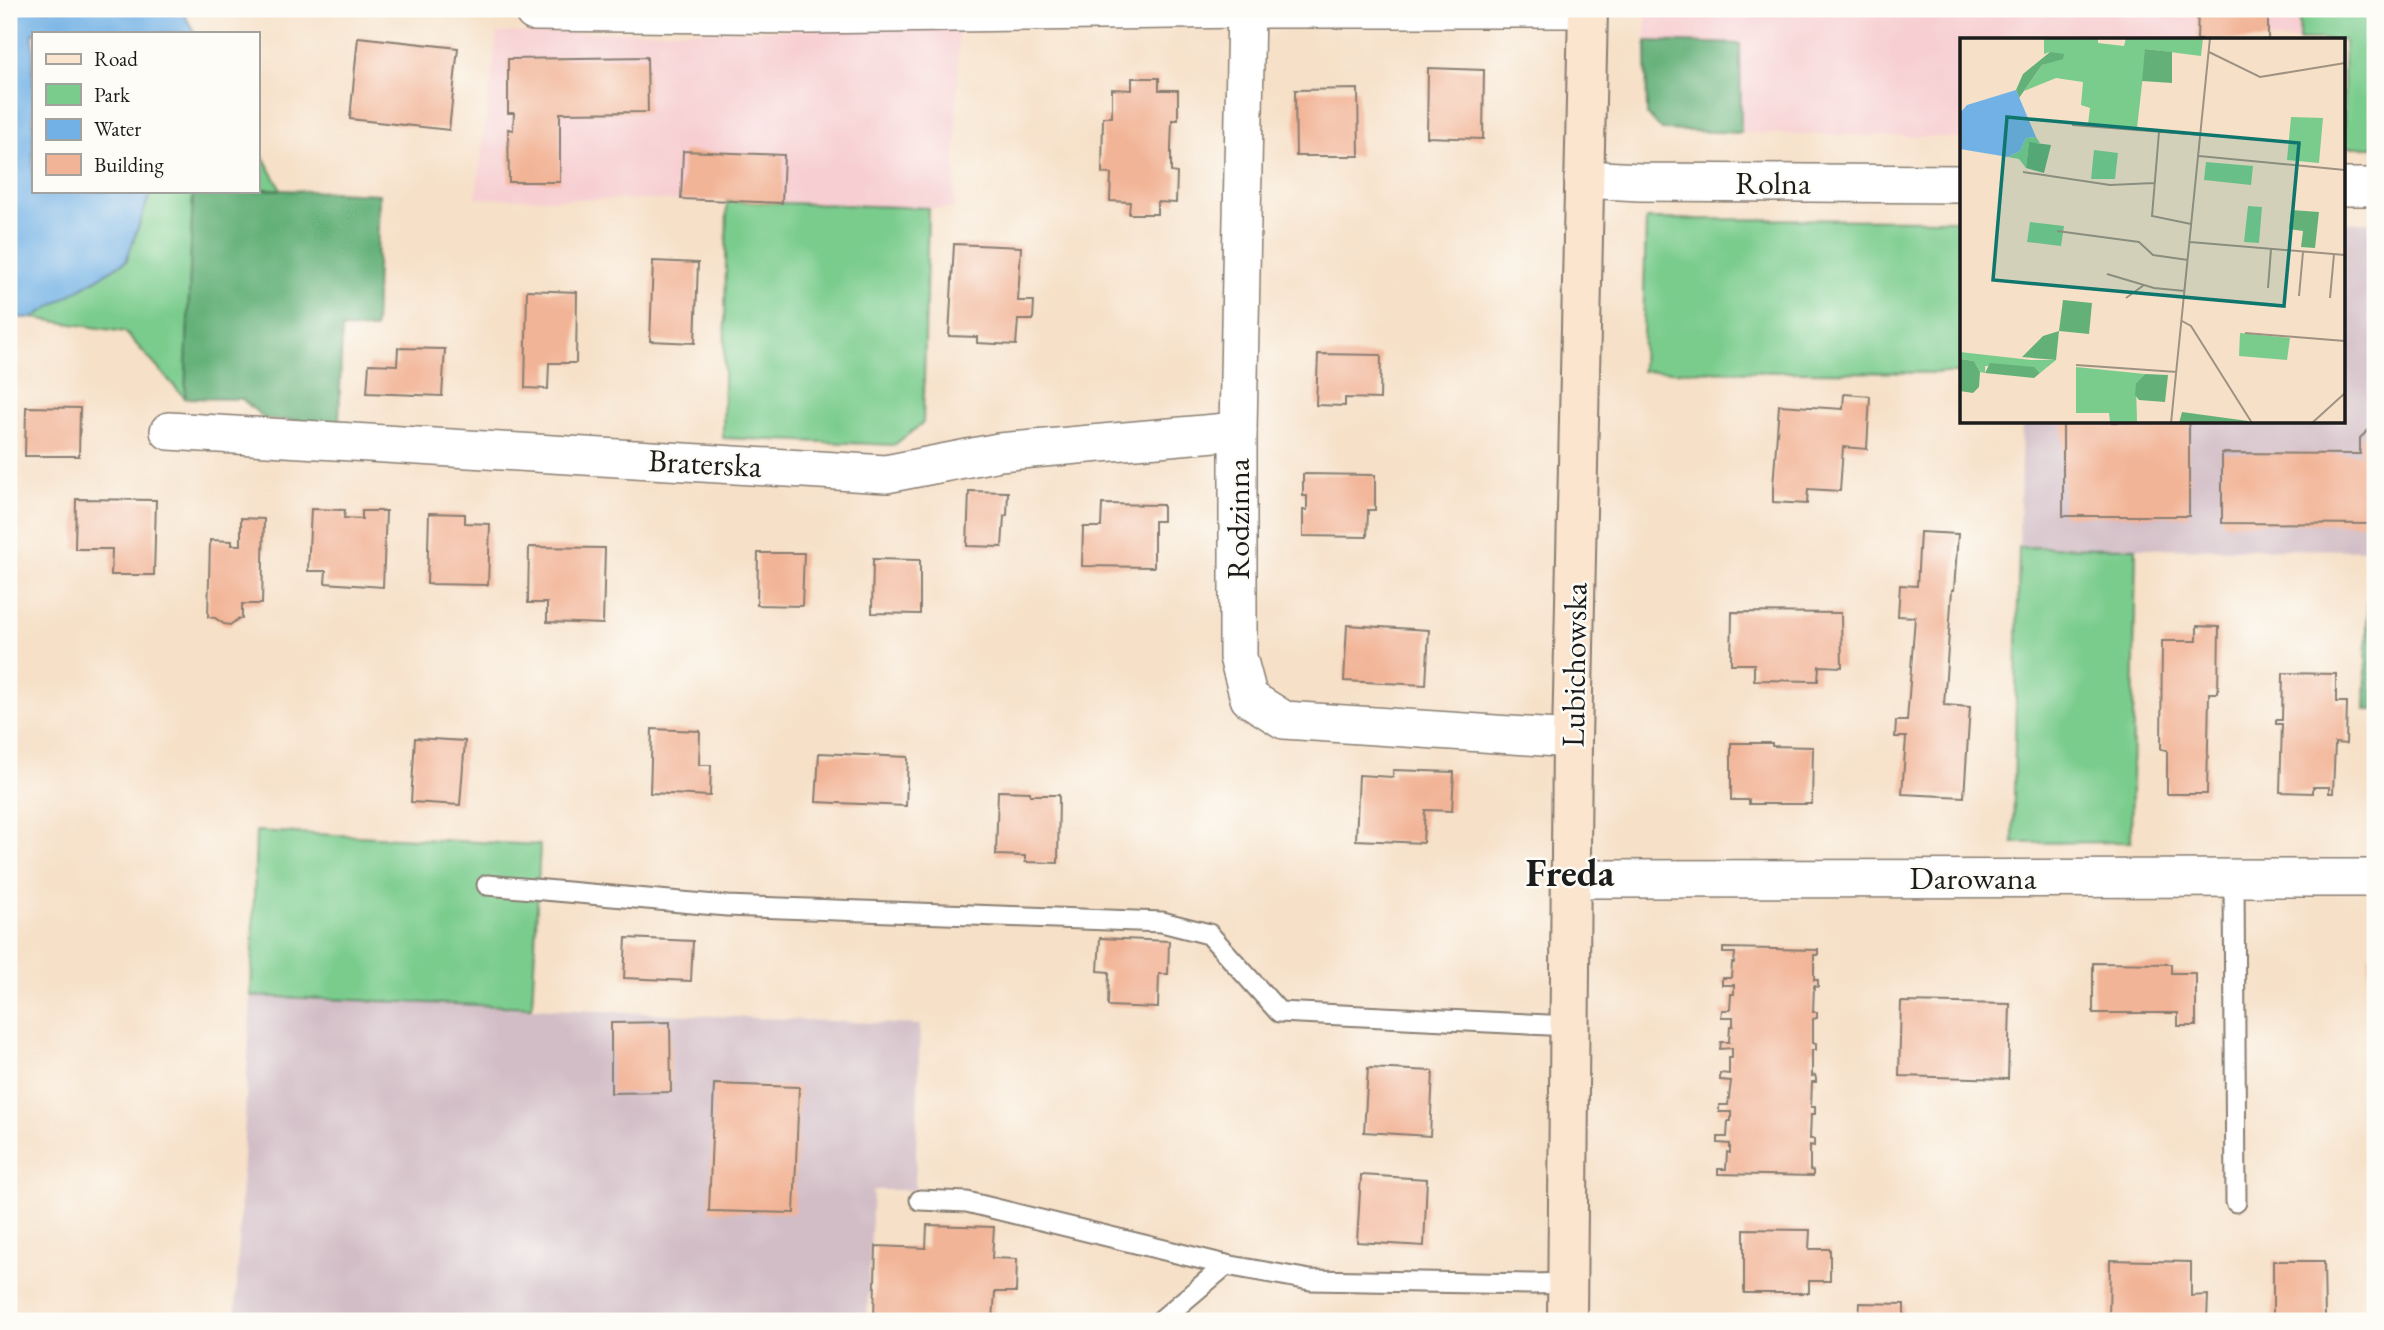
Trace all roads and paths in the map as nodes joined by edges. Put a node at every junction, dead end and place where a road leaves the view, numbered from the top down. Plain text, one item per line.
1 (1246, 9) edge
2 (1576, 9) edge
3 (1588, 9) edge
4 (534, 12) dead end
5 (1583, 179) junction
6 (1960, 184) edge
7 (2346, 187) edge
8 (2375, 187) edge
9 (169, 431) dead end
10 (1238, 431) junction
11 (1572, 738) junction
12 (2234, 877) junction
13 (2375, 878) edge
14 (1572, 879) junction
15 (487, 885) dead end
16 (1570, 1026) junction
17 (920, 1200) dead end
18 (2236, 1202) dead end
19 (1226, 1265) junction
20 (1568, 1283) junction
21 (1160, 1321) edge
22 (1567, 1321) edge

1 - 2 street
1 - 4 street
1 - 10 street, Rodzinna
3 - 5 street, Lubichowska
5 - 6 street, Rolna
5 - 11 street, Lubichowska
7 - 8 street
9 - 10 street, Braterska
10 - 11 street, Rodzinna
11 - 14 street, Lubichowska
12 - 13 street, Darowana
12 - 14 street, Darowana
12 - 18 lane
14 - 16 street, Lubichowska
15 - 16 lane
16 - 20 street, Lubichowska
17 - 19 lane
19 - 20 lane
19 - 21 lane
20 - 22 street, Lubichowska

